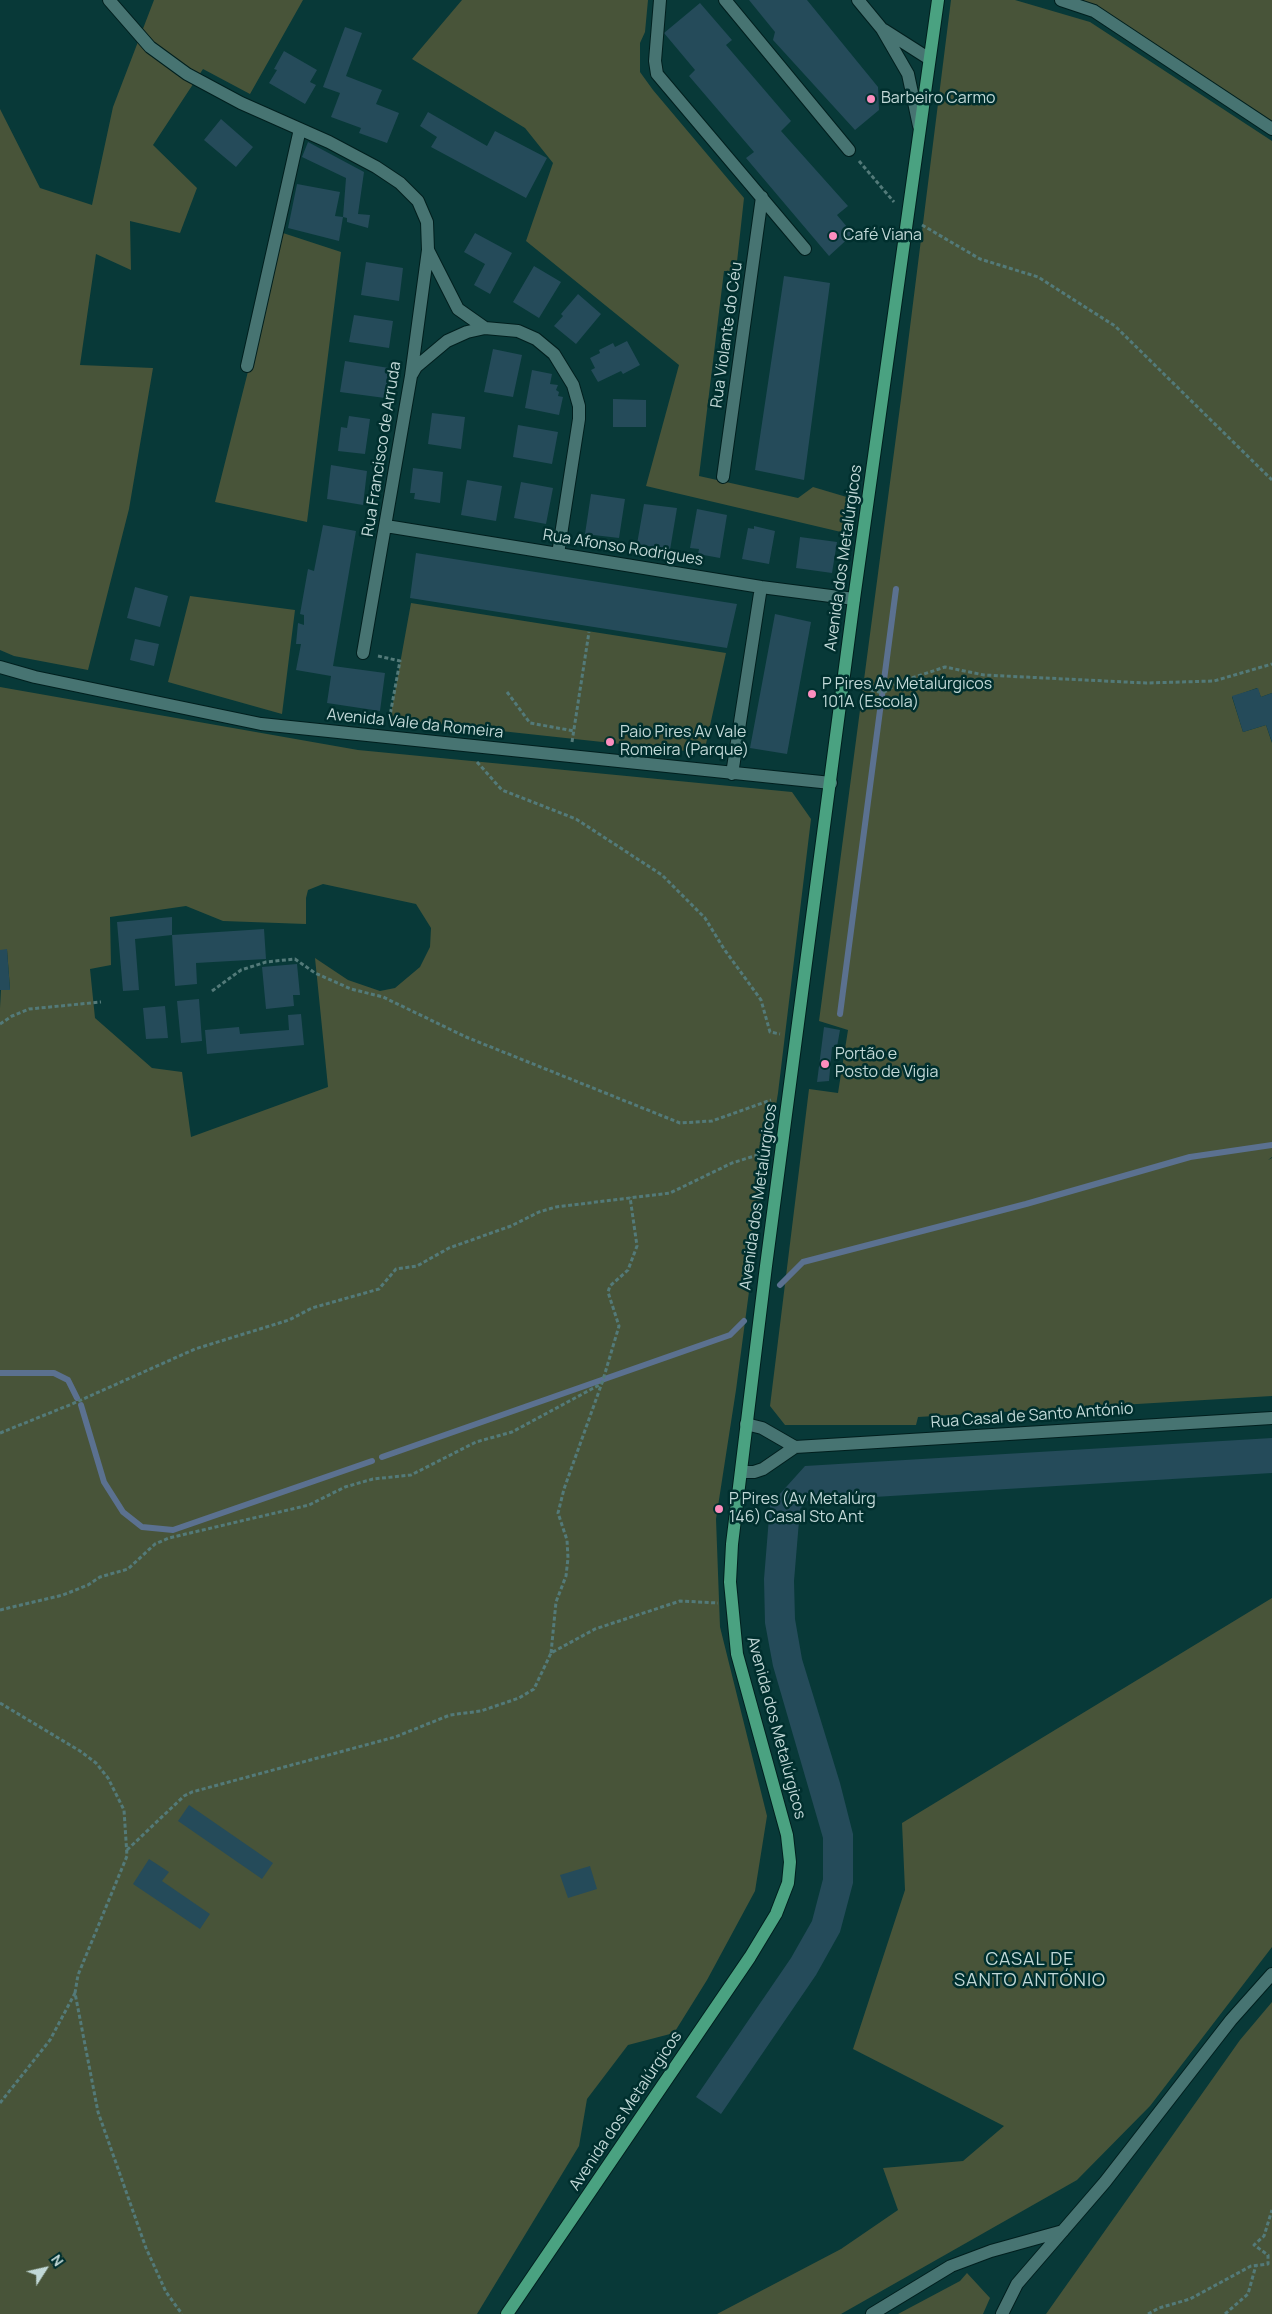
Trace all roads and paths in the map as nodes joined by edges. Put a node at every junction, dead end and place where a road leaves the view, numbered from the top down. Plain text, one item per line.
1 (109, 0) edge
2 (660, 0) edge
3 (725, 0) edge
4 (858, 0) edge
5 (938, 0) edge
6 (1061, 0) edge
7 (882, 29) junction
8 (928, 58) junction
9 (919, 126) junction
10 (300, 129) junction
11 (1272, 129) edge
12 (848, 150) joint
13 (762, 197) junction
14 (907, 216) junction
15 (805, 249) dead end
16 (428, 250) junction
17 (485, 328) junction
18 (247, 366) dead end
19 (411, 376) junction
20 (723, 477) dead end
21 (1272, 480) edge
22 (386, 526) junction
23 (558, 554) junction
24 (761, 587) junction
25 (854, 599) junction
26 (589, 632) dead end
27 (363, 653) joint
28 (1272, 664) edge
29 (0, 667) edge
30 (858, 687) dead end
31 (507, 692) dead end
32 (574, 731) junction
33 (386, 738) junction
34 (479, 747) junction
35 (570, 757) junction
36 (732, 774) junction
37 (831, 783) junction
38 (212, 991) dead end
39 (101, 1002) dead end
40 (0, 1024) edge
41 (797, 1036) junction
42 (789, 1096) junction
43 (782, 1148) junction
44 (630, 1197) junction
45 (602, 1384) junction
46 (1272, 1418) edge
47 (746, 1424) junction
48 (0, 1433) edge
49 (795, 1447) junction
50 (741, 1472) junction
51 (731, 1604) junction
52 (0, 1610) edge
53 (551, 1653) junction
54 (0, 1703) edge
55 (126, 1850) junction
56 (1272, 1974) edge
57 (75, 1993) junction
58 (0, 2104) edge
59 (1272, 2210) edge
60 (1062, 2231) junction
61 (1270, 2260) edge
62 (1256, 2265) junction
63 (182, 2314) edge
64 (507, 2314) edge
65 (872, 2314) edge
66 (1002, 2314) edge
67 (1148, 2314) edge
68 (1225, 2314) edge

1 - 10 street, Rua Francisco de Arruda
2 - 13 street
3 - 12 street
4 - 7 street
5 - 8 main road, Avenida dos Metalúrgicos
6 - 11 street
7 - 8 street
7 - 9 street
8 - 9 main road, Avenida dos Metalúrgicos
9 - 14 main road, Avenida dos Metalúrgicos
10 - 16 street, Rua Francisco de Arruda
10 - 18 street
12 - 14 path
13 - 15 street
13 - 20 street, Rua Violante do Céu
14 - 21 path
14 - 25 main road, Avenida dos Metalúrgicos
16 - 17 street
16 - 19 street, Rua Francisco de Arruda
17 - 19 street
17 - 23 street
19 - 22 street, Rua Francisco de Arruda
22 - 23 street, Rua Afonso Rodrigues
22 - 27 street, Rua Francisco de Arruda
23 - 24 street, Rua Afonso Rodrigues
24 - 25 street, Rua Afonso Rodrigues
24 - 36 street
25 - 37 main road, Avenida dos Metalúrgicos
26 - 32 path
27 - 33 path
28 - 30 path
29 - 33 street, Avenida Vale da Romeira
31 - 32 path
32 - 35 path
33 - 34 street, Avenida Vale da Romeira
34 - 35 street, Avenida Vale da Romeira
34 - 41 path
35 - 36 street, Avenida Vale da Romeira
36 - 37 street, Avenida Vale da Romeira
37 - 41 main road, Avenida dos Metalúrgicos
38 - 42 path
39 - 40 path
41 - 42 main road, Avenida dos Metalúrgicos
42 - 43 main road, Avenida dos Metalúrgicos
43 - 44 path
43 - 47 main road, Avenida dos Metalúrgicos
44 - 45 path
44 - 48 path
45 - 52 path
45 - 53 path
46 - 49 street, Rua Casal de Santo António
47 - 49 street
47 - 50 main road, Avenida dos Metalúrgicos
49 - 50 street
50 - 51 main road, Avenida dos Metalúrgicos
51 - 53 path
51 - 64 main road, Avenida dos Metalúrgicos
53 - 55 path
54 - 55 path
55 - 57 path
56 - 60 street
57 - 58 path
57 - 63 path
59 - 61 path
60 - 65 street
60 - 66 street
61 - 62 path
62 - 67 path
62 - 68 path

